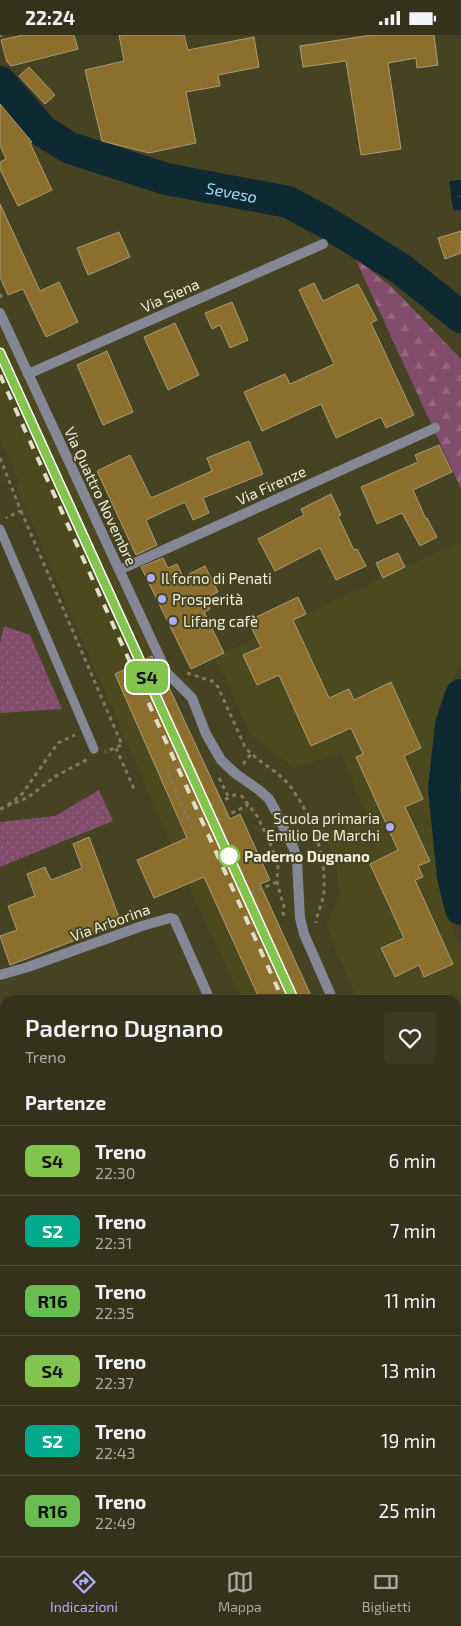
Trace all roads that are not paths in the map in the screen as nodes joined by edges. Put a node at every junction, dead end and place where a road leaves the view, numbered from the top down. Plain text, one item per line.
1 (323, 244) dead end
2 (0, 313) edge
3 (28, 374) junction
4 (436, 428) dead end
5 (0, 529) edge
6 (119, 570) junction
7 (96, 754) road end
8 (0, 975) edge
9 (208, 995) edge
10 (331, 995) edge

1 - 3 street, Via Siena
2 - 3 street, Via Quattro Novembre
3 - 6 street, Via Quattro Novembre
4 - 6 street, Via Firenze
5 - 7 lane
6 - 10 street, Via Quattro Novembre
8 - 9 street, Via Arborina

